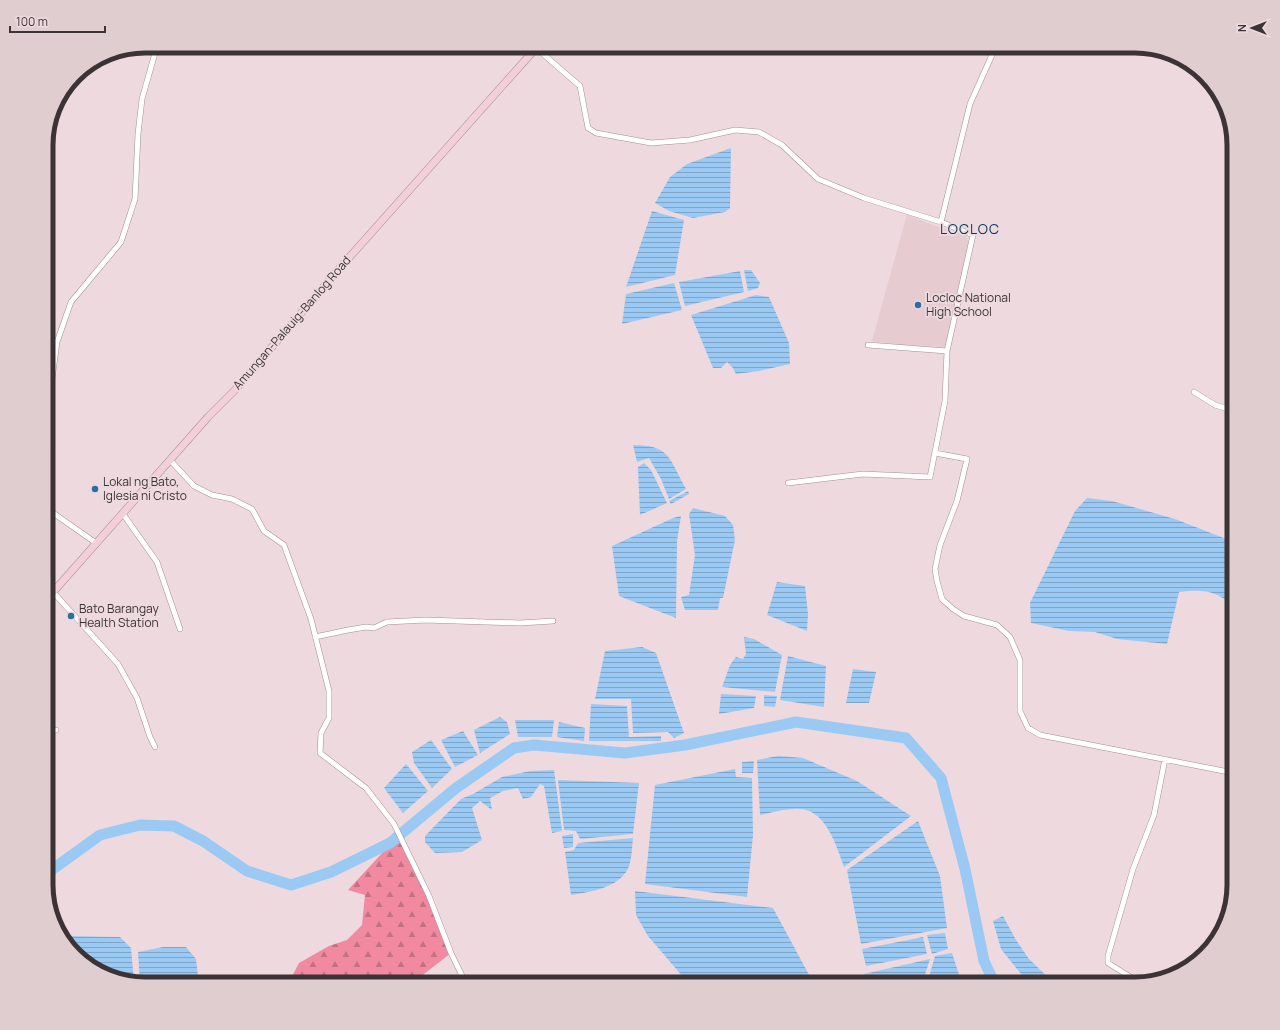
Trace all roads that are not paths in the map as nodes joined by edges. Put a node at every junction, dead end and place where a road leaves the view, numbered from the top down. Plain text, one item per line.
1 (155, 53) edge
2 (532, 53) edge
3 (544, 53) edge
4 (993, 53) edge
5 (941, 222) junction
6 (868, 345) dead end
7 (947, 351) junction
8 (53, 377) edge
9 (1194, 392) dead end
10 (1227, 409) edge
11 (936, 453) junction
12 (170, 460) junction
13 (788, 483) dead end
14 (53, 513) edge
15 (123, 514) junction
16 (96, 543) junction
17 (53, 592) joint
18 (553, 621) dead end
19 (180, 629) dead end
20 (315, 637) junction
21 (56, 730) dead end
22 (53, 731) edge
23 (155, 747) dead end
24 (1165, 760) junction
25 (1227, 772) edge
26 (463, 977) edge
27 (1130, 977) edge

1 - 8 street
2 - 12 main road, Amungan-Palauig-Banlog Road
3 - 5 street
4 - 5 street
5 - 7 street
6 - 7 street
7 - 11 street
9 - 10 street
11 - 13 street
11 - 24 street
12 - 15 main road, Amungan-Palauig-Banlog Road
12 - 20 street
14 - 16 street
15 - 16 main road, Amungan-Palauig-Banlog Road
15 - 19 street
16 - 17 main road, Amungan-Palauig-Banlog Road
17 - 23 street
18 - 20 street
20 - 26 street
21 - 22 street
24 - 25 street
24 - 27 street

